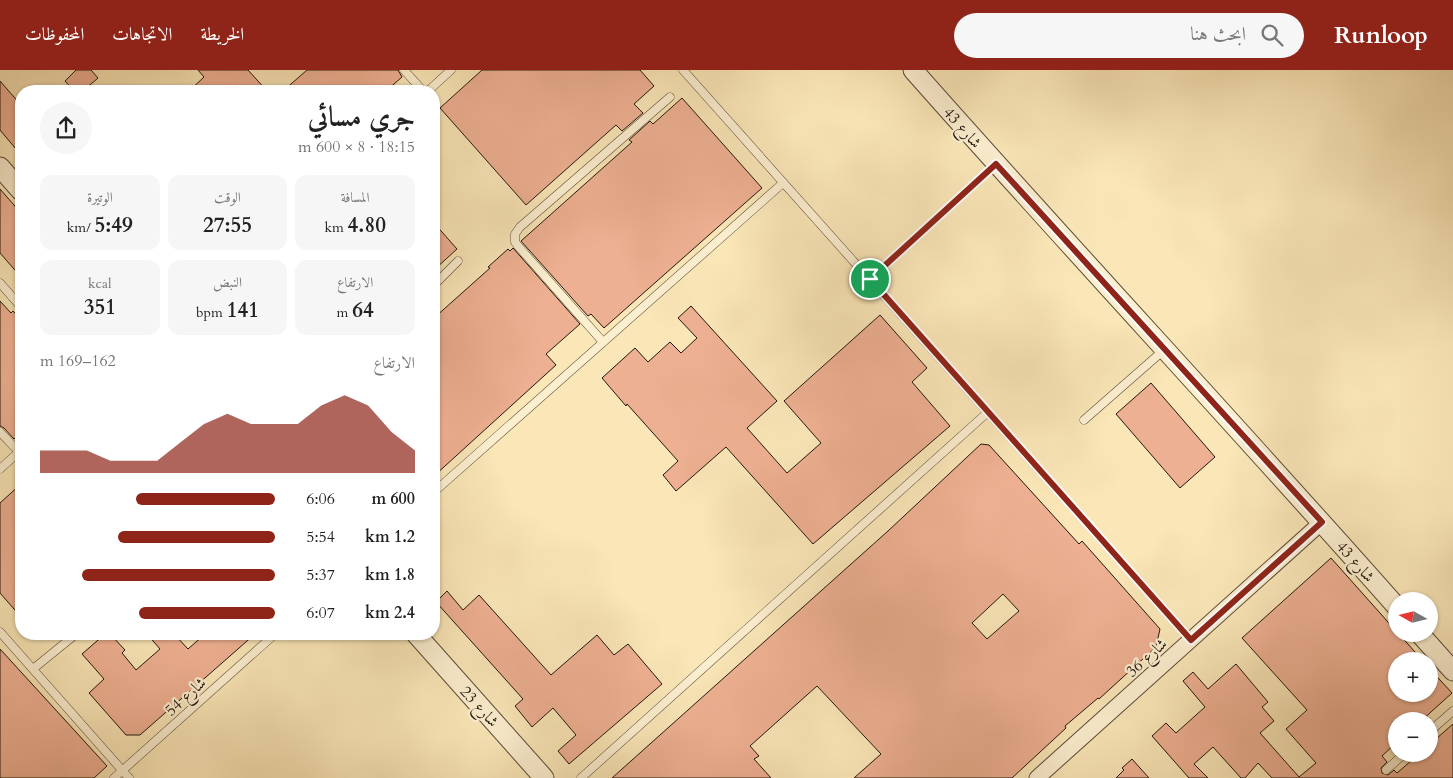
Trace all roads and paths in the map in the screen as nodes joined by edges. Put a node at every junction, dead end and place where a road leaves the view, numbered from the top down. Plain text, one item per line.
1 (404, 70) edge
2 (451, 70) edge
3 (682, 70) edge
4 (913, 70) edge
5 (418, 85) edge
6 (435, 85) edge
7 (670, 97) dead end
8 (996, 164) junction
9 (2, 172) edge
10 (783, 183) junction
11 (15, 185) edge
12 (458, 261) dead end
13 (440, 278) edge
14 (870, 279) junction
15 (0, 283) edge
16 (15, 300) edge
17 (604, 342) junction
18 (1165, 349) junction
19 (988, 412) junction
20 (1084, 420) dead end
21 (0, 432) edge
22 (15, 446) edge
23 (15, 456) edge
24 (0, 469) edge
25 (440, 487) edge
26 (1322, 522) junction
27 (1388, 597) edge
28 (0, 632) edge
29 (69, 640) edge
30 (268, 640) edge
31 (421, 640) edge
32 (1191, 640) junction
33 (1427, 642) edge
34 (33, 669) junction
35 (1453, 671) edge
36 (1453, 711) edge
37 (1438, 724) edge
38 (1395, 762) edge
39 (122, 770) junction
40 (1386, 770) dead end
41 (1044, 776) edge
42 (114, 778) edge
43 (129, 778) edge
44 (544, 778) edge
45 (581, 778) edge

1 - 5 lane
2 - 6 lane
3 - 10 lane
4 - 8 street, شارع 43
7 - 17 lane
8 - 14 lane
8 - 18 street, شارع 43
9 - 11 street
10 - 14 lane
10 - 17 lane
12 - 13 lane
14 - 19 lane
15 - 16 lane
17 - 25 lane
18 - 20 lane
18 - 26 street, شارع 43
19 - 32 lane
19 - 45 lane
21 - 22 lane
23 - 24 lane
26 - 27 street, شارع 43
26 - 32 street, شارع 36
28 - 34 lane
29 - 34 lane
30 - 39 lane, شارع 54
31 - 44 street, شارع 23
32 - 41 street, شارع 36
33 - 35 street
34 - 39 lane
36 - 37 lane
38 - 40 lane
39 - 42 lane, شارع 54
39 - 43 lane

